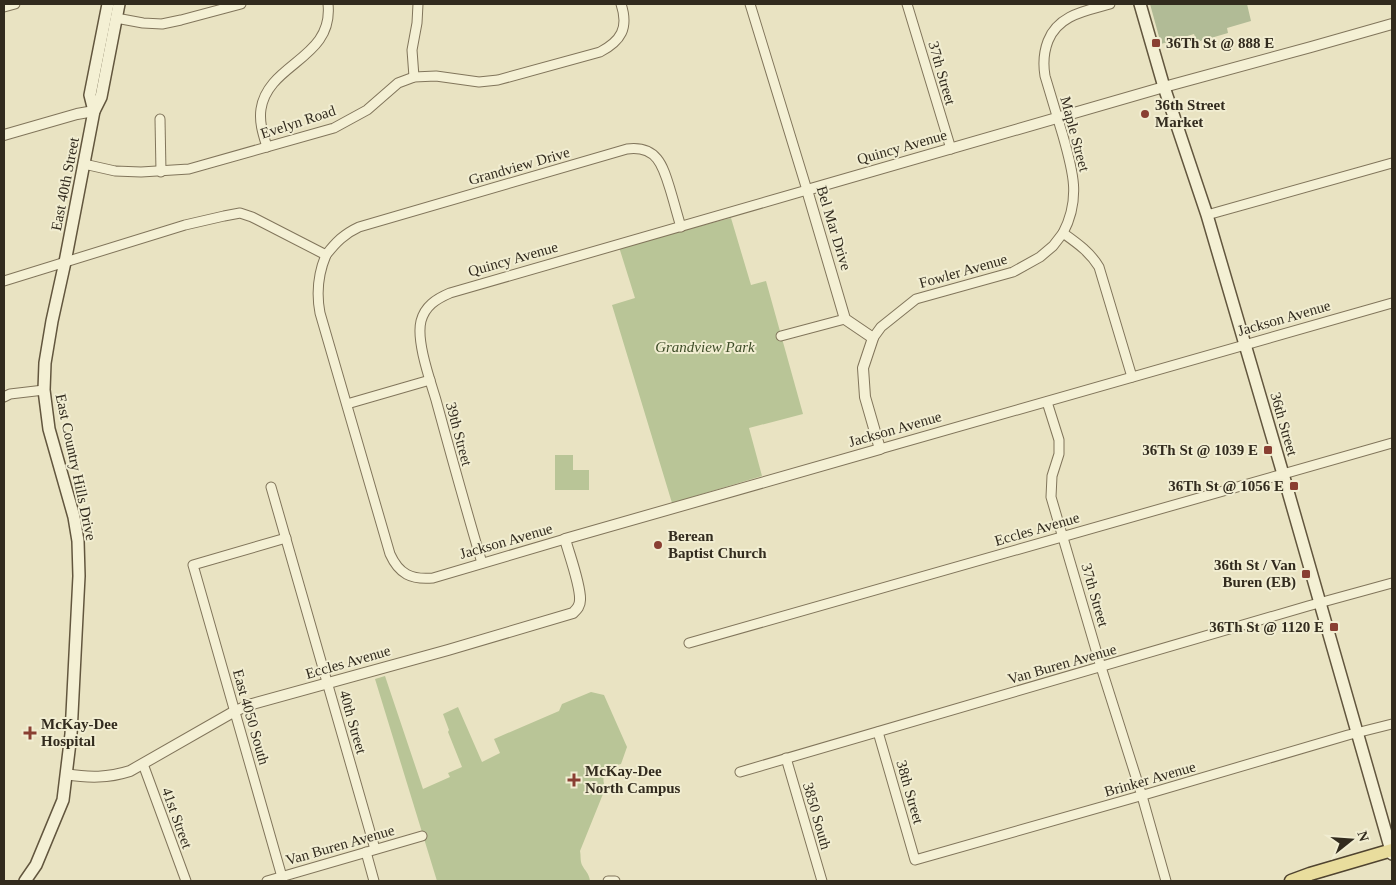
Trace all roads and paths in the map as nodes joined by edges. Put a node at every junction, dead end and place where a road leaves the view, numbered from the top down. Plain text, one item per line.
1 (15, 4) edge
2 (108, 4) edge
3 (119, 4) edge
4 (241, 4) edge
5 (328, 4) edge
6 (418, 4) edge
7 (621, 4) edge
8 (750, 4) edge
9 (908, 4) edge
10 (1110, 4) edge
11 (1140, 4) edge
12 (4, 7) edge
13 (116, 18) junction
14 (1392, 24) edge
15 (414, 77) junction
16 (1164, 87) junction
17 (94, 111) junction
18 (1058, 118) junction
19 (160, 119) dead end
20 (4, 135) edge
21 (267, 147) junction
22 (951, 149) junction
23 (1392, 162) edge
24 (84, 164) junction
25 (161, 172) junction
26 (807, 190) junction
27 (1206, 215) junction
28 (681, 227) junction
29 (1062, 234) junction
30 (326, 255) junction
31 (65, 262) junction
32 (4, 281) edge
33 (1392, 303) edge
34 (425, 311) joint
35 (845, 319) junction
36 (781, 336) dead end
37 (873, 338) junction
38 (1245, 345) junction
39 (1132, 377) junction
40 (430, 380) junction
41 (44, 390) junction
42 (4, 397) edge
43 (1047, 402) junction
44 (347, 404) junction
45 (1392, 443) edge
46 (880, 449) junction
47 (1283, 474) junction
48 (271, 487) dead end
49 (1064, 537) junction
50 (286, 538) junction
51 (565, 539) junction
52 (482, 563) junction
53 (406, 574) joint
54 (1392, 583) edge
55 (1319, 603) junction
56 (689, 643) dead end
57 (1101, 667) junction
58 (328, 684) junction
59 (235, 711) junction
60 (1392, 724) edge
61 (878, 732) junction
62 (1358, 733) junction
63 (786, 758) junction
64 (143, 764) junction
65 (740, 772) dead end
66 (66, 774) junction
67 (1142, 796) junction
68 (422, 836) dead end
69 (375, 850) junction
70 (1392, 851) edge
71 (366, 852) junction
72 (916, 860) joint
73 (282, 877) junction
74 (25, 881) edge
75 (186, 881) edge
76 (267, 881) edge
77 (374, 881) edge
78 (608, 881) edge
79 (615, 881) edge
80 (822, 881) edge
81 (1166, 881) edge
82 (1291, 881) edge

1 - 12 street
2 - 17 main road, East 40th Street
3 - 13 main road, East 40th Street
4 - 13 street
5 - 21 street
6 - 15 street
7 - 15 street, Evelyn Road
8 - 26 street, Bel Mar Drive
9 - 22 street, 37th Street
10 - 18 street, Maple Street
11 - 16 main road, 36th Street
13 - 17 main road, East 40th Street
14 - 16 street, Quincy Avenue
15 - 21 street, Evelyn Road
16 - 18 street, Quincy Avenue
16 - 27 main road, 36th Street
17 - 20 street
17 - 24 main road, East 40th Street
18 - 22 street, Quincy Avenue
18 - 29 street, Maple Street
19 - 25 street
21 - 25 street, Evelyn Road
22 - 26 street, Quincy Avenue
23 - 27 street
24 - 25 street, Evelyn Road
24 - 31 main road, East 40th Street
26 - 28 street, Quincy Avenue
26 - 35 street, Bel Mar Drive
27 - 38 main road, 36th Street
28 - 30 street, Grandview Drive
28 - 34 street, Quincy Avenue
29 - 37 street, Fowler Avenue
29 - 39 street
30 - 31 street
30 - 44 street, Grandview Drive
31 - 32 street
31 - 41 main road, East Country Hills Drive
33 - 38 street, Jackson Avenue
34 - 40 street, 39th Street
35 - 36 street
35 - 37 street
37 - 46 street
38 - 39 street, Jackson Avenue
38 - 47 main road, 36th Street
39 - 43 street, Jackson Avenue
40 - 44 street
40 - 52 street, 39th Street
41 - 42 street
41 - 66 main road, East Country Hills Drive
43 - 46 street, Jackson Avenue
43 - 49 street, 37th Street
44 - 53 street, Grandview Drive
45 - 47 street, Eccles Avenue
46 - 51 street, Jackson Avenue
47 - 49 street, Eccles Avenue
47 - 55 main road, 36th Street
48 - 50 street, 40th Street
49 - 56 street, Eccles Avenue
49 - 57 street, 37th Street
50 - 58 street, 40th Street
50 - 59 street, East 4050 South
51 - 52 street, Jackson Avenue
51 - 58 street, Eccles Avenue
52 - 53 street, Jackson Avenue
54 - 55 street, Van Buren Avenue
55 - 57 street, Van Buren Avenue
55 - 62 main road, 36th Street
57 - 61 street, Van Buren Avenue
57 - 67 street, 37th Street
58 - 59 street, Eccles Avenue
58 - 69 street, 40th Street
59 - 64 street, Eccles Avenue
59 - 73 street, East 4050 South
60 - 62 street, Brinker Avenue
61 - 63 street, Van Buren Avenue
61 - 72 street, 38th Street
62 - 67 street, Brinker Avenue
62 - 70 main road, 36th Street
63 - 65 street, Van Buren Avenue
63 - 80 street, 3850 South
64 - 66 street, Eccles Avenue
64 - 75 street, 41st Street
66 - 74 main road, East Country Hills Drive
67 - 72 street, Brinker Avenue
67 - 81 street, 37th Street
68 - 69 street, Van Buren Avenue
69 - 71 street, Van Buren Avenue
70 - 82 main road
71 - 73 street, Van Buren Avenue
71 - 77 street
73 - 76 street, Van Buren Avenue
78 - 79 street

